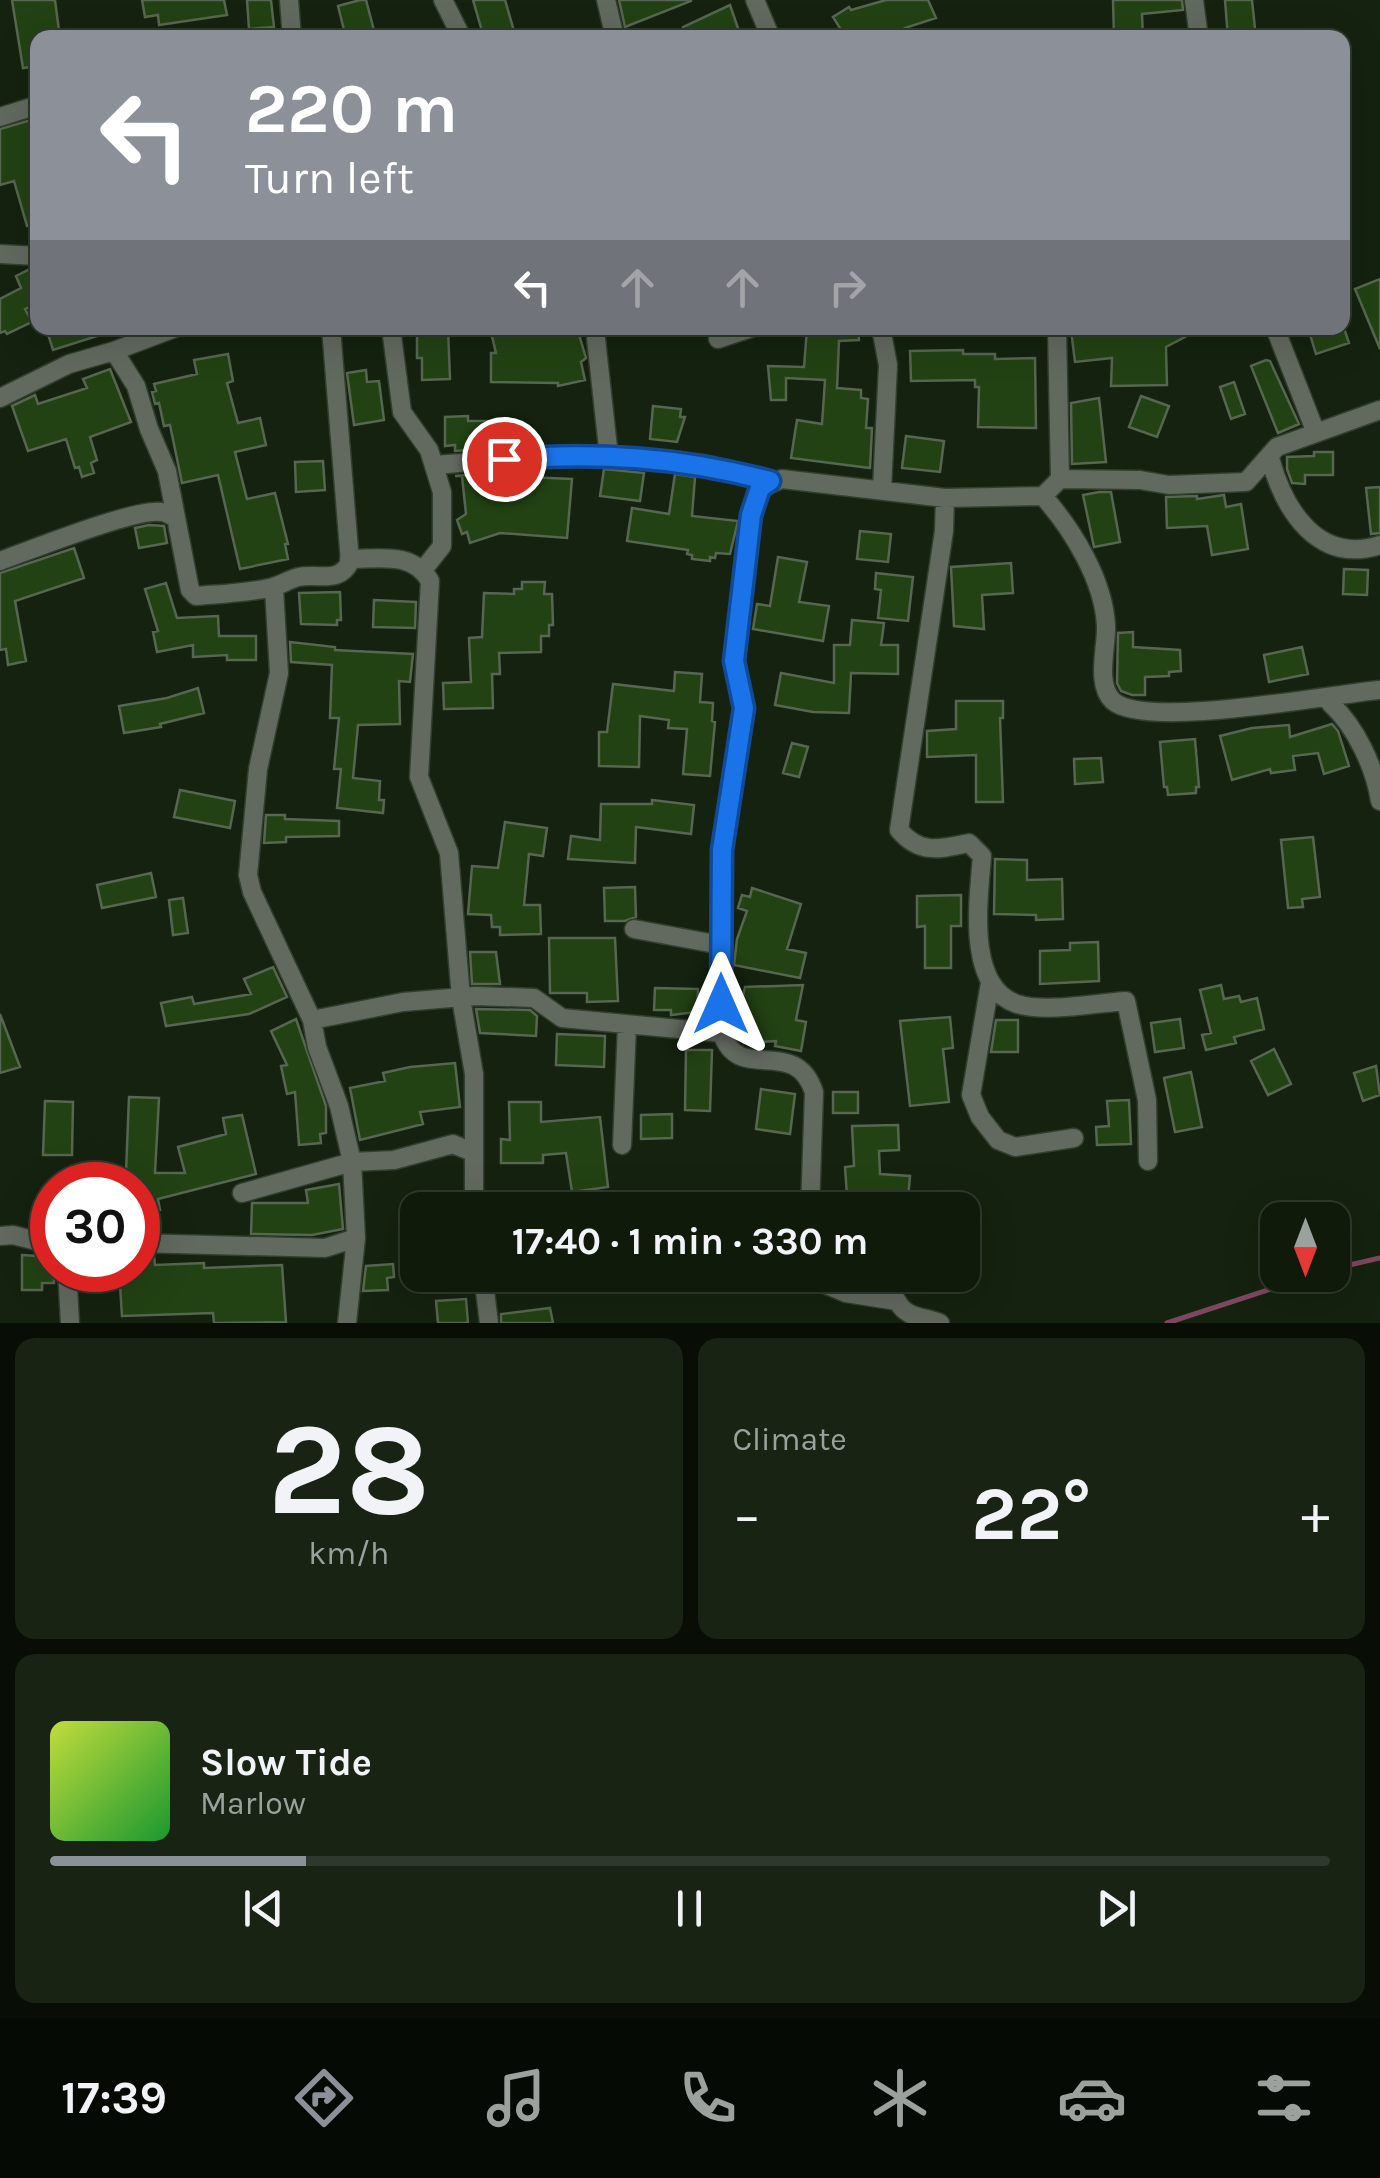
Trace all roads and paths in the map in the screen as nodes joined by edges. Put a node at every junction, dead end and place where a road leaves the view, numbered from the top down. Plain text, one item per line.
1 (289, 0) edge
2 (443, 0) edge
3 (606, 0) edge
4 (754, 0) edge
5 (1194, 0) edge
6 (290, 30) edge
7 (458, 30) edge
8 (613, 30) edge
9 (768, 30) edge
10 (1197, 30) edge
11 (30, 108) edge
12 (0, 118) edge
13 (0, 254) edge
14 (30, 256) edge
15 (157, 335) edge
16 (332, 335) edge
17 (392, 335) edge
18 (732, 335) edge
19 (883, 335) edge
20 (1056, 335) edge
21 (1278, 335) edge
22 (596, 339) dead end
23 (718, 340) dead end
24 (114, 352) junction
25 (0, 398) edge
26 (1380, 410) edge
27 (1316, 433) junction
28 (609, 457) junction
29 (1270, 458) junction
30 (434, 465) junction
31 (1060, 480) junction
32 (770, 481) junction
33 (882, 489) junction
34 (1042, 496) junction
35 (946, 498) junction
36 (168, 515) junction
37 (1380, 544) edge
38 (349, 559) junction
39 (0, 561) edge
40 (423, 570) junction
41 (274, 588) junction
42 (1380, 690) edge
43 (1333, 697) junction
44 (1380, 801) edge
45 (634, 929) dead end
46 (721, 945) junction
47 (990, 983) junction
48 (461, 998) junction
49 (312, 1020) junction
50 (627, 1025) junction
51 (722, 1033) junction
52 (1074, 1138) dead end
53 (622, 1145) dead end
54 (472, 1152) junction
55 (1148, 1161) dead end
56 (352, 1162) junction
57 (242, 1192) dead end
58 (473, 1192) edge
59 (811, 1192) edge
60 (0, 1236) edge
61 (356, 1238) junction
62 (30, 1240) edge
63 (160, 1244) edge
64 (68, 1292) edge
65 (485, 1292) edge
66 (844, 1292) edge
67 (70, 1323) edge
68 (347, 1323) edge
69 (488, 1323) edge
70 (940, 1323) edge

1 - 6 street
2 - 7 street
3 - 8 street
4 - 9 street
5 - 10 street
11 - 12 street
13 - 14 street
15 - 24 street
16 - 38 street
17 - 30 street
18 - 23 street
19 - 33 street
20 - 31 street
21 - 27 street
22 - 28 street
24 - 25 street
24 - 36 street
26 - 27 street
27 - 29 street
28 - 30 street
28 - 32 street
29 - 31 street
29 - 37 street
30 - 40 street
31 - 34 street
32 - 33 street
32 - 46 street
33 - 35 street
34 - 35 street
34 - 43 street
35 - 47 street
36 - 39 street
36 - 41 street
38 - 40 street
38 - 41 street
40 - 48 street
41 - 49 street
42 - 43 street
43 - 44 street
45 - 46 street
46 - 51 street
47 - 52 street
47 - 55 street
48 - 49 street
48 - 50 street
48 - 54 street
49 - 56 street
50 - 51 street
50 - 53 street
51 - 59 street
54 - 56 street
54 - 58 street
56 - 57 street
56 - 61 street
60 - 62 street
61 - 63 street
61 - 68 street
64 - 67 street
65 - 69 street
66 - 70 street

